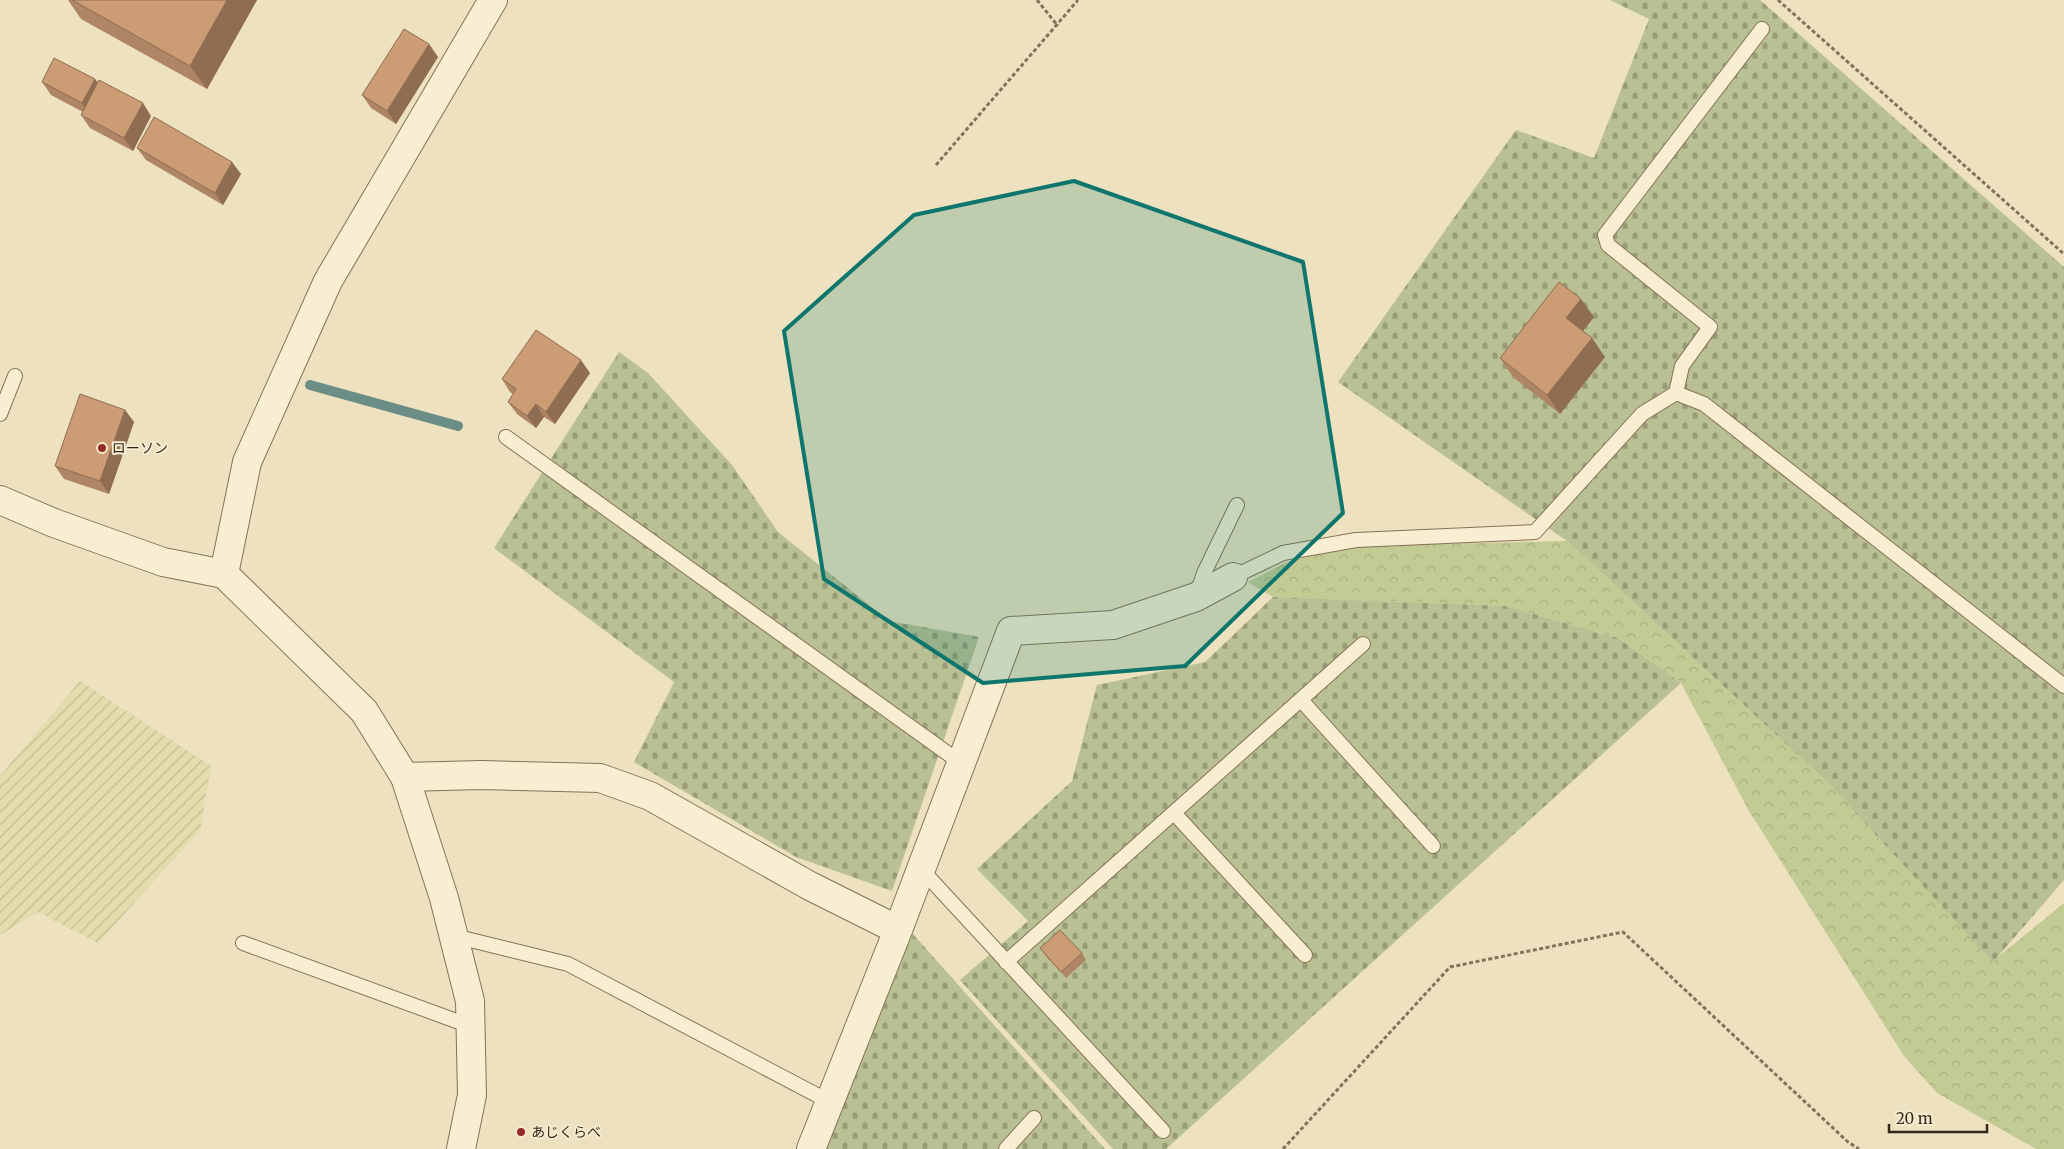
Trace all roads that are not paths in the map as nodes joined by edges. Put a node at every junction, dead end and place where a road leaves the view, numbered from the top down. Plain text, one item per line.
1 (493, 0) edge
2 (1762, 29) dead end
3 (15, 376) dead end
4 (1676, 392) junction
5 (0, 414) edge
6 (506, 436) dead end
7 (0, 500) edge
8 (1236, 505) dead end
9 (224, 574) junction
10 (1233, 577) joint
11 (1196, 597) junction
12 (1363, 644) dead end
13 (2064, 686) edge
14 (1301, 700) junction
15 (961, 763) junction
16 (405, 777) junction
17 (1174, 813) junction
18 (1433, 846) dead end
19 (921, 869) junction
20 (898, 930) junction
21 (454, 936) junction
22 (243, 943) dead end
23 (1305, 955) dead end
24 (1006, 962) junction
25 (470, 1026) junction
26 (830, 1102) junction
27 (1034, 1118) dead end
28 (1163, 1131) dead end
29 (461, 1149) edge
30 (811, 1149) edge
31 (1006, 1149) edge

1 - 9 street
2 - 4 lane
3 - 5 lane
4 - 10 lane
4 - 13 lane
6 - 15 lane
7 - 9 street
8 - 11 lane
9 - 16 street
10 - 11 street
11 - 15 street
12 - 14 lane
14 - 17 lane
14 - 18 lane
15 - 19 street
16 - 20 street
16 - 21 street
17 - 23 lane
17 - 24 lane
19 - 20 street
19 - 24 lane
20 - 26 street
21 - 25 street
21 - 26 lane
22 - 25 lane
24 - 28 lane
25 - 29 street
26 - 30 street
27 - 31 lane

